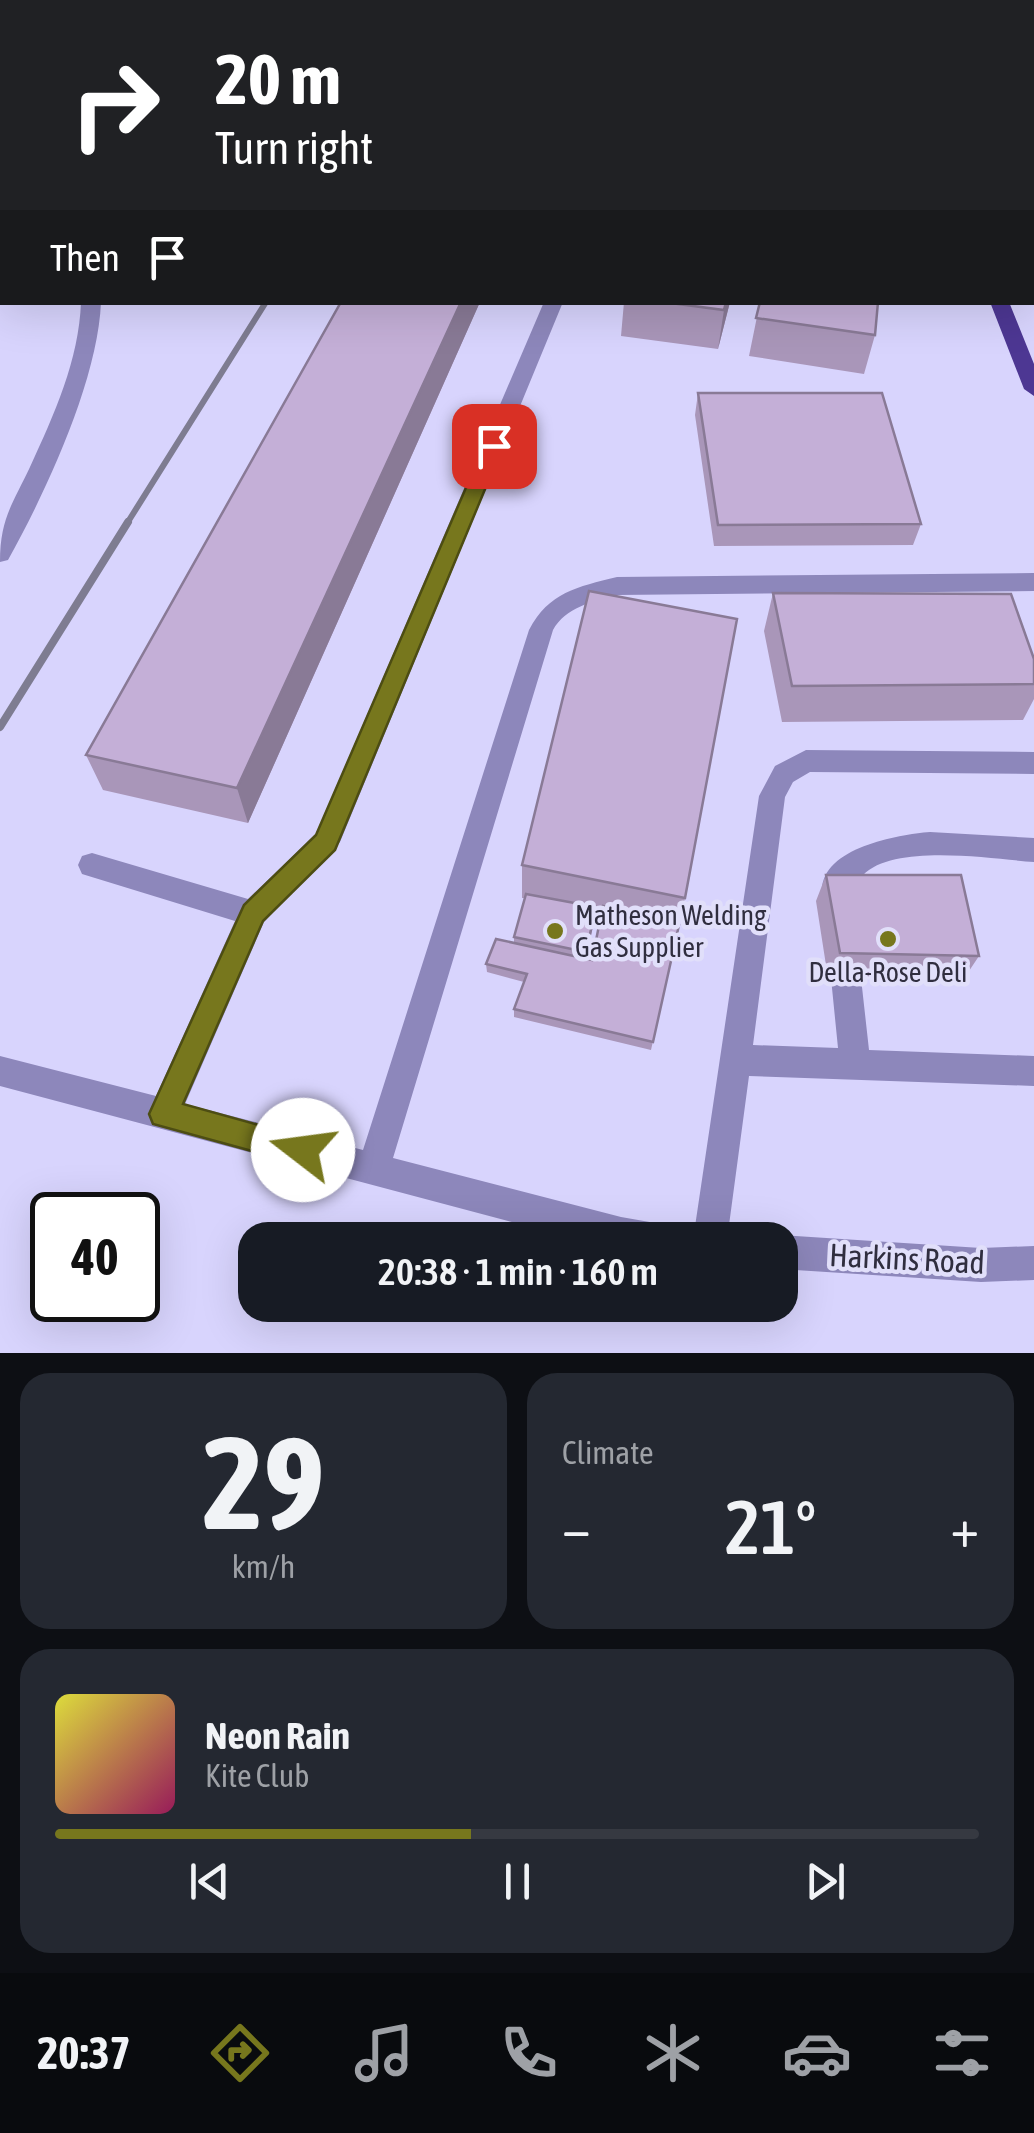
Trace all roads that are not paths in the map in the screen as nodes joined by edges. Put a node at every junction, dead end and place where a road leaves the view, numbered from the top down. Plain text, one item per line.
1 (91, 305) edge
2 (553, 305) edge
3 (1000, 305) edge
4 (1034, 389) edge
5 (0, 554) edge
6 (1034, 582) edge
7 (1034, 764) edge
8 (1034, 850) edge
9 (92, 865) dead end
10 (837, 901) edge
11 (253, 913) junction
12 (846, 978) edge
13 (735, 1060) junction
14 (856, 1064) junction
15 (0, 1071) edge
16 (1034, 1071) edge
17 (164, 1114) junction
18 (373, 1168) junction
19 (576, 1222) edge
20 (712, 1222) edge
21 (798, 1253) edge
22 (1034, 1262) edge

1 - 5 street
2 - 11 street
3 - 4 main road
6 - 18 street
7 - 13 street
8 - 10 street
9 - 11 street
11 - 17 street
12 - 14 street
13 - 14 street
13 - 20 street
14 - 16 street
15 - 17 street
17 - 18 street
18 - 19 street
21 - 22 street, Harkins Road

